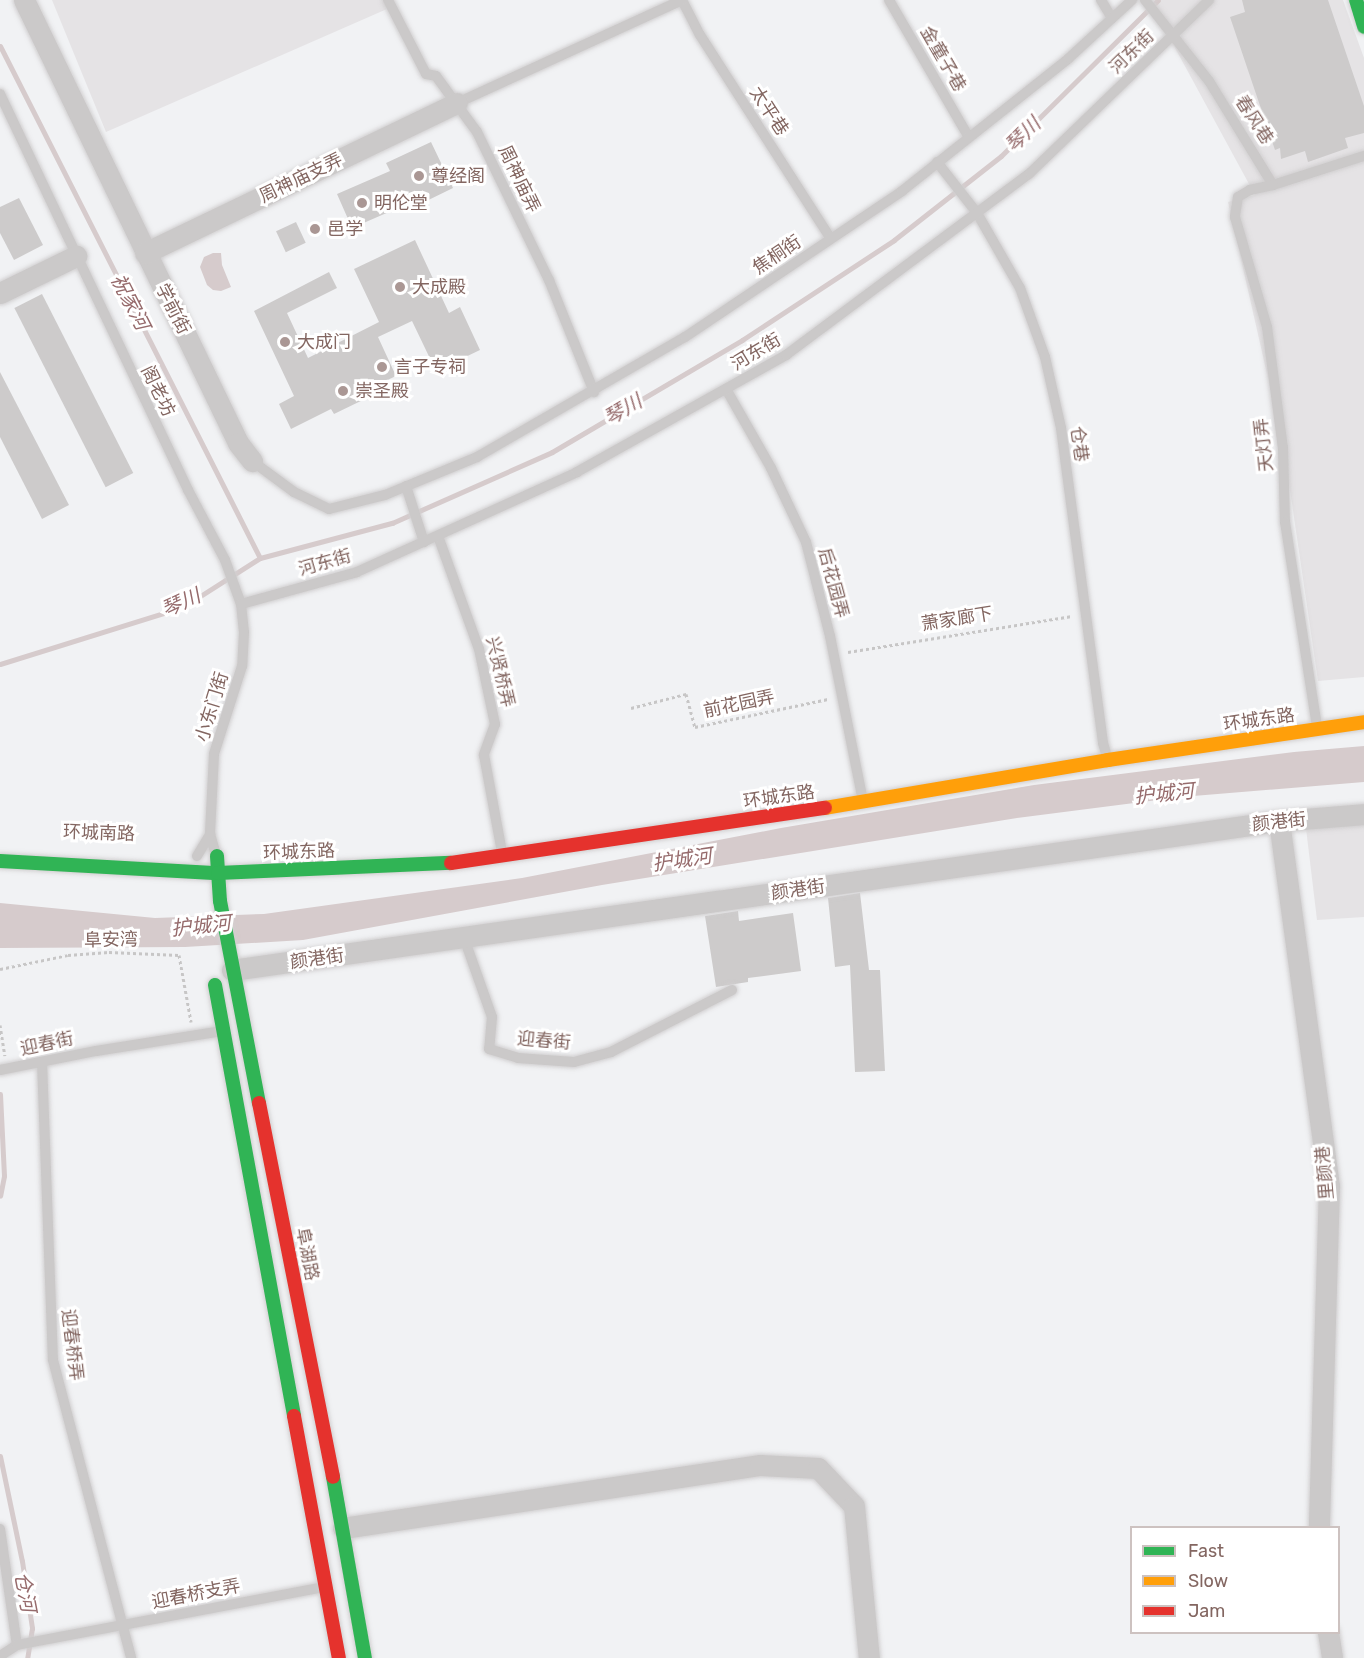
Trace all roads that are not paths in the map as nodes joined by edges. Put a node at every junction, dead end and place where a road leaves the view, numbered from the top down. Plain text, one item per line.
1 (24, 0) edge
2 (388, 0) edge
3 (682, 0) edge
4 (889, 0) edge
5 (1101, 0) edge
6 (1132, 0) edge
7 (1145, 0) edge
8 (1209, 0) edge
9 (1356, 0) edge
10 (1112, 18) junction
11 (1364, 27) edge
12 (1172, 36) junction
13 (0, 94) edge
14 (457, 103) junction
15 (968, 136) junction
16 (1364, 156) edge
17 (937, 162) junction
18 (1273, 185) junction
19 (977, 213) junction
20 (831, 239) junction
21 (145, 253) junction
22 (76, 256) junction
23 (0, 293) edge
24 (726, 389) junction
25 (594, 392) junction
26 (252, 461) joint
27 (406, 486) junction
28 (438, 536) junction
29 (424, 542) junction
30 (241, 604) junction
31 (1364, 722) edge
32 (1317, 730) junction
33 (1108, 760) junction
34 (863, 802) junction
35 (1364, 814) edge
36 (1279, 821) junction
37 (210, 834) junction
38 (0, 848) edge
39 (56, 850) dead end
40 (191, 856) junction
41 (223, 856) junction
42 (502, 856) junction
43 (0, 861) edge
44 (218, 873) junction
45 (197, 876) junction
46 (464, 938) junction
47 (224, 962) junction
48 (732, 990) dead end
49 (243, 1028) junction
50 (222, 1031) junction
51 (42, 1062) junction
52 (3, 1070) edge
53 (1319, 1526) edge
54 (343, 1528) junction
55 (0, 1529) edge
56 (353, 1581) junction
57 (327, 1586) junction
58 (123, 1625) junction
59 (1328, 1634) edge
60 (17, 1646) junction
61 (0, 1656) edge
62 (131, 1658) edge
63 (339, 1658) edge
64 (366, 1658) edge
65 (869, 1658) edge
66 (1332, 1658) edge

1 - 21 street, 学前街
2 - 14 lane, 周神庙弄
3 - 14 lane
3 - 20 lane, 太平巷
4 - 15 lane, 金童子巷
5 - 10 lane
6 - 10 lane, 焦桐街
7 - 12 lane, 春风巷
8 - 12 lane, 河东街
9 - 11 main road
10 - 15 lane, 焦桐街
12 - 18 lane, 春风巷
12 - 19 lane, 河东街
13 - 22 lane, 阁老坊
14 - 21 street, 周神庙支弄
14 - 25 lane, 周神庙弄
15 - 17 lane, 焦桐街
16 - 18 lane
17 - 19 lane, 仓巷
17 - 20 lane, 焦桐街
18 - 32 lane, 天灯弄
19 - 24 lane, 河东街
19 - 33 lane, 仓巷
20 - 25 lane, 焦桐街
21 - 26 street, 学前街
22 - 23 street
22 - 30 lane, 阁老坊
24 - 28 lane, 河东街
24 - 34 lane, 后花园弄
25 - 27 lane, 焦桐街
26 - 27 lane, 学前街
27 - 29 lane
28 - 29 lane, 河东街
28 - 42 lane, 兴贤桥弄
29 - 30 lane, 河东街
30 - 37 lane, 小东门街
31 - 32 main road, 环城东路
32 - 33 main road, 环城东路
33 - 34 main road, 环城东路
34 - 42 main road, 环城东路
35 - 36 street, 颜港街
36 - 46 street, 颜港街
36 - 53 street, 里颜港
37 - 40 lane
37 - 41 lane, 小东门街
38 - 39 main road, 环城南路
40 - 41 main road
40 - 45 main road
41 - 44 main road, 阜湖路
42 - 44 main road, 环城东路
43 - 45 main road, 环城南路
44 - 45 main road, 环城东路
44 - 47 main road, 阜湖路
46 - 47 street, 颜港街
46 - 48 lane, 迎春街
47 - 49 main road, 阜湖路
47 - 50 main road, 阜湖路
49 - 50 lane, 迎春街
49 - 54 main road, 阜湖路
50 - 51 lane, 迎春街
50 - 57 main road, 阜湖路
51 - 52 lane, 迎春街
51 - 58 lane, 迎春桥弄
54 - 56 main road, 阜湖路
54 - 65 street
55 - 60 lane
56 - 57 lane, 迎春桥支弄
56 - 64 main road, 阜湖路
57 - 58 lane, 迎春桥支弄
57 - 63 main road, 阜湖路
58 - 60 lane, 迎春桥支弄
58 - 62 lane, 迎春桥弄
59 - 66 street
60 - 61 lane

